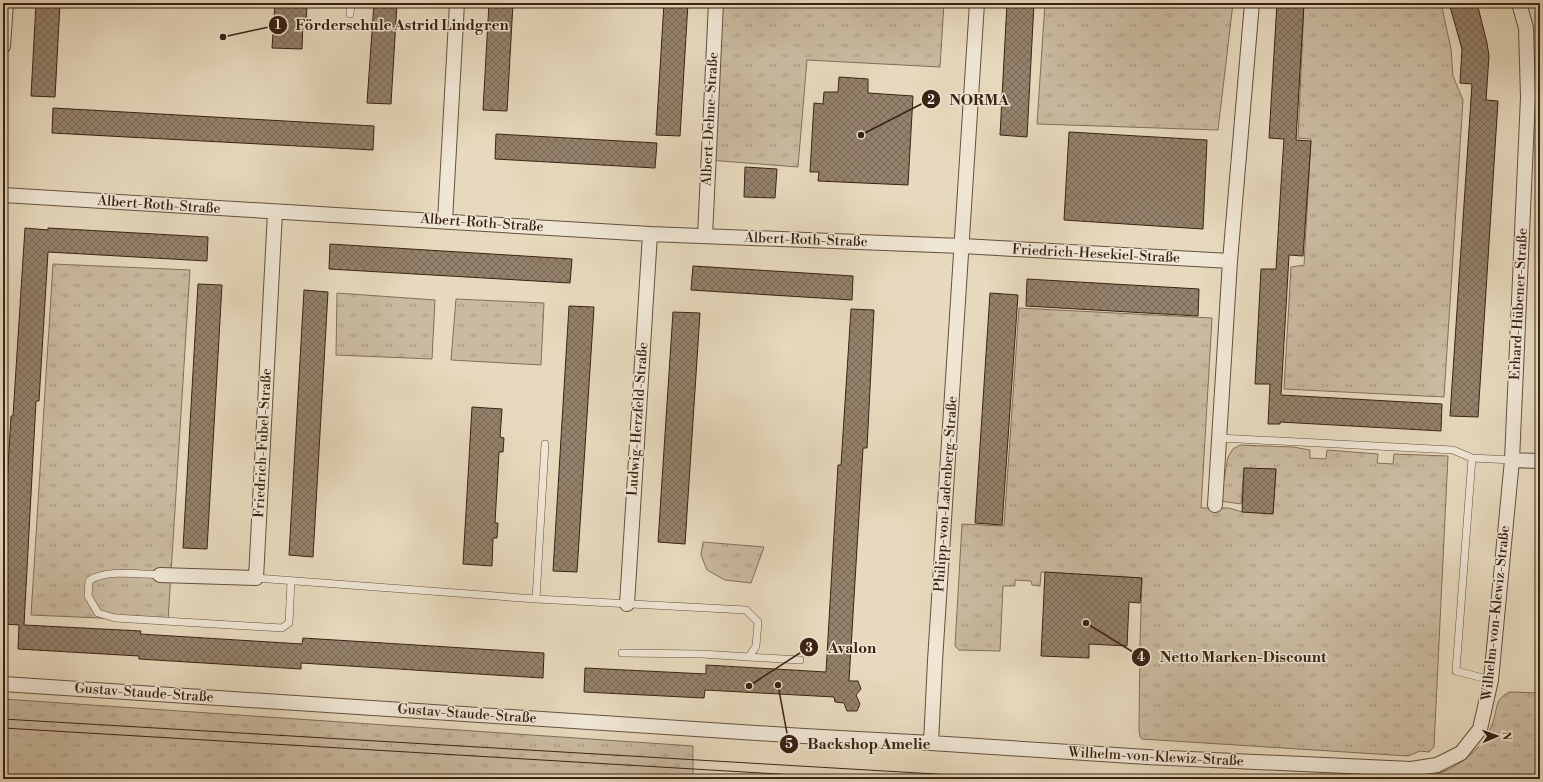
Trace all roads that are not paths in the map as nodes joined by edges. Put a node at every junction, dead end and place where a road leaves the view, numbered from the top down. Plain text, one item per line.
1 (6, 3) edge
2 (350, 3) edge
3 (457, 3) edge
4 (716, 3) edge
5 (977, 3) edge
6 (1252, 3) edge
7 (1519, 3) edge
8 (350, 14) dead end
9 (3, 46) edge
10 (1534, 97) edge
11 (3, 195) edge
12 (275, 212) junction
13 (445, 221) junction
14 (650, 234) junction
15 (705, 236) junction
16 (962, 246) junction
17 (1230, 261) junction
18 (1219, 438) junction
19 (545, 444) dead end
20 (1472, 458) junction
21 (1512, 460) junction
22 (1540, 461) edge
23 (1215, 505) dead end
24 (160, 575) joint
25 (256, 578) junction
26 (291, 581) junction
27 (536, 599) junction
28 (627, 604) junction
29 (622, 653) dead end
30 (749, 657) junction
31 (800, 660) dead end
32 (1491, 680) junction
33 (3, 684) edge
34 (931, 743) junction

1 - 9 street
2 - 8 lane
3 - 13 street
4 - 15 street, Albert-Dehne-Straße
5 - 16 street, Philipp-von-Ladenberg-Straße
6 - 17 street
7 - 10 street, Erhard-Hübener-Straße
10 - 21 street, Erhard-Hübener-Straße
11 - 12 street, Albert-Roth-Straße
12 - 13 street, Albert-Roth-Straße
12 - 25 street, Friedrich-Fubel-Straße
13 - 14 street, Albert-Roth-Straße
14 - 15 street, Albert-Roth-Straße
14 - 28 street, Ludwig-Herzfeld-Straße
15 - 16 street, Albert-Roth-Straße
16 - 17 street, Friedrich-Hesekiel-Straße
16 - 34 street, Philipp-von-Ladenberg-Straße
17 - 18 street
18 - 20 lane
18 - 23 street
19 - 27 lane
20 - 21 lane
20 - 32 lane
21 - 22 street
21 - 32 street, Wilhelm-von-Klewiz-Straße
24 - 25 street
24 - 26 lane
25 - 26 lane
26 - 27 lane
27 - 28 lane
28 - 30 lane
29 - 30 lane
30 - 31 lane
32 - 34 street, Wilhelm-von-Klewiz-Straße
33 - 34 street, Gustav-Staude-Straße

